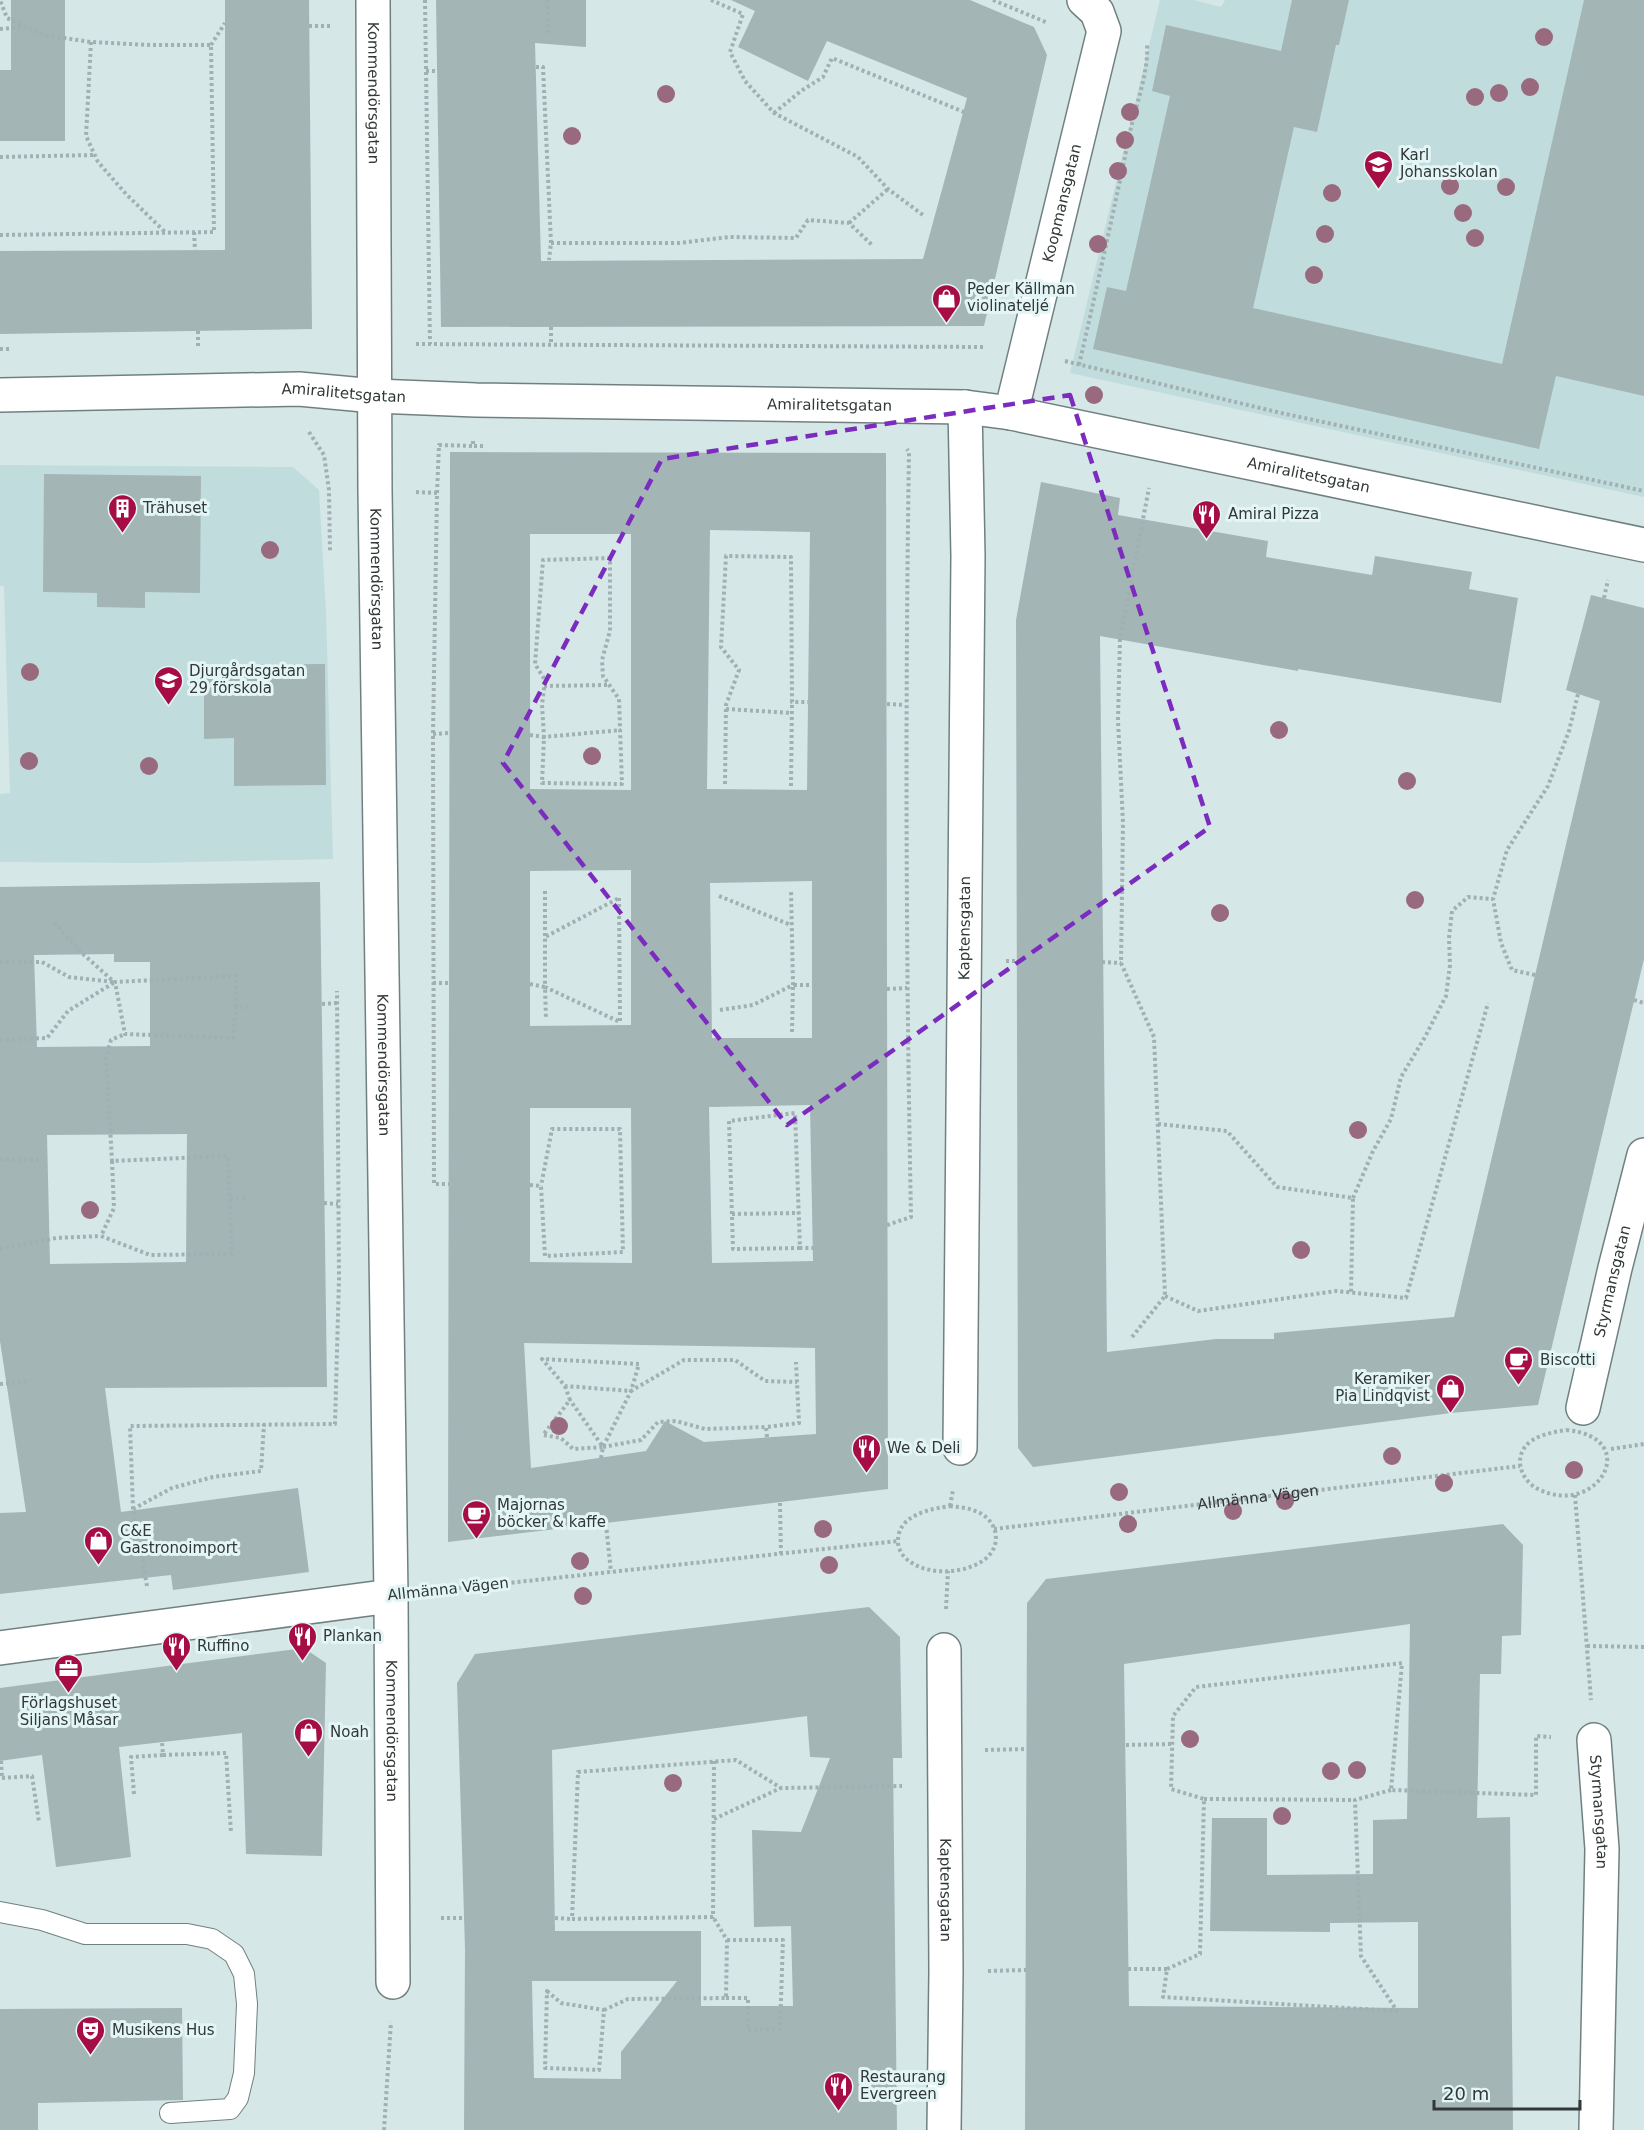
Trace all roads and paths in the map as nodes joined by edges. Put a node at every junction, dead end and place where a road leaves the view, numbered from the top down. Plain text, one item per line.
1 (0, 0) edge
2 (373, 0) edge
3 (425, 0) edge
4 (547, 0) edge
5 (711, 0) edge
6 (1084, 0) edge
7 (225, 22) dead end
8 (309, 26) dead end
9 (334, 26) dead end
10 (28, 27) junction
11 (0, 29) edge
12 (548, 33) dead end
13 (1147, 37) dead end
14 (91, 42) junction
15 (211, 45) junction
16 (536, 67) dead end
17 (426, 71) junction
18 (437, 71) dead end
19 (964, 112) dead end
20 (774, 113) junction
21 (95, 155) junction
22 (0, 157) edge
23 (888, 189) junction
24 (923, 215) dead end
25 (849, 223) junction
26 (194, 232) junction
27 (165, 233) junction
28 (0, 235) edge
29 (551, 243) junction
30 (872, 245) dead end
31 (195, 250) dead end
32 (549, 260) dead end
33 (551, 327) dead end
34 (198, 331) dead end
35 (430, 344) dead end
36 (551, 345) dead end
37 (187, 348) dead end
38 (198, 348) junction
39 (209, 348) dead end
40 (0, 349) edge
41 (12, 349) dead end
42 (1079, 364) dead end
43 (299, 389) junction
44 (0, 395) edge
45 (375, 396) junction
46 (476, 400) junction
47 (965, 407) junction
48 (1011, 413) junction
49 (496, 445) dead end
50 (903, 445) dead end
51 (473, 446) junction
52 (1149, 488) dead end
53 (375, 490) junction
54 (437, 493) junction
55 (1644, 545) edge
56 (331, 562) dead end
57 (1608, 579) dead end
58 (1604, 598) dead end
59 (610, 685) junction
60 (544, 686) junction
61 (1578, 694) dead end
62 (792, 702) junction
63 (808, 702) dead end
64 (887, 704) dead end
65 (905, 705) junction
66 (726, 709) junction
67 (792, 713) junction
68 (621, 730) junction
69 (450, 733) dead end
70 (433, 734) junction
71 (530, 735) dead end
72 (544, 737) junction
73 (725, 784) dead end
74 (791, 786) dead end
75 (545, 891) dead end
76 (791, 891) dead end
77 (719, 896) dead end
78 (1493, 899) junction
79 (54, 923) dead end
80 (791, 925) junction
81 (546, 937) junction
82 (1005, 961) dead end
83 (1017, 961) dead end
84 (0, 962) edge
85 (1102, 962) dead end
86 (1121, 963) junction
87 (1535, 975) dead end
88 (337, 981) dead end
89 (115, 982) junction
90 (433, 983) junction
91 (449, 983) dead end
92 (530, 984) dead end
93 (793, 985) junction
94 (812, 985) dead end
95 (545, 987) junction
96 (907, 988) junction
97 (887, 989) dead end
98 (1634, 1000) dead end
99 (1488, 1003) dead end
100 (1644, 1003) edge
101 (322, 1004) dead end
102 (337, 1004) junction
103 (236, 1006) junction
104 (248, 1007) dead end
105 (720, 1010) dead end
106 (546, 1019) dead end
107 (792, 1032) dead end
108 (125, 1034) junction
109 (0, 1040) edge
110 (1158, 1124) junction
111 (1644, 1155) edge
112 (0, 1159) edge
113 (39, 1160) dead end
114 (112, 1161) junction
115 (449, 1184) dead end
116 (530, 1185) dead end
117 (541, 1186) junction
118 (230, 1198) junction
119 (246, 1198) dead end
120 (1353, 1198) junction
121 (324, 1203) dead end
122 (338, 1204) junction
123 (799, 1213) junction
124 (732, 1214) junction
125 (887, 1226) dead end
126 (101, 1236) junction
127 (800, 1248) junction
128 (813, 1248) dead end
129 (0, 1249) edge
130 (1351, 1293) junction
131 (1165, 1296) junction
132 (1132, 1337) dead end
133 (796, 1362) dead end
134 (31, 1381) dead end
135 (796, 1382) junction
136 (0, 1384) edge
137 (565, 1386) junction
138 (631, 1391) junction
139 (570, 1400) junction
140 (1583, 1408) dead end
141 (264, 1424) junction
142 (766, 1427) junction
143 (767, 1437) dead end
144 (1644, 1444) edge
145 (603, 1447) junction
146 (960, 1448) dead end
147 (1611, 1449) junction
148 (1614, 1456) dead end
149 (601, 1458) dead end
150 (1520, 1466) junction
151 (1611, 1472) dead end
152 (1575, 1495) junction
153 (780, 1503) dead end
154 (133, 1509) junction
155 (606, 1524) dead end
156 (994, 1529) junction
157 (898, 1540) junction
158 (782, 1554) junction
159 (611, 1572) junction
160 (148, 1588) dead end
161 (392, 1596) junction
162 (1587, 1646) junction
163 (1644, 1647) edge
164 (0, 1648) edge
165 (944, 1650) dead end
166 (1594, 1740) junction
167 (162, 1742) dead end
168 (1172, 1744) junction
169 (1126, 1745) dead end
170 (163, 1755) junction
171 (1, 1761) edge
172 (714, 1761) junction
173 (1, 1778) edge
174 (782, 1788) junction
175 (945, 1789) junction
176 (1391, 1790) junction
177 (134, 1794) dead end
178 (1203, 1799) junction
179 (1355, 1800) junction
180 (714, 1820) junction
181 (39, 1822) dead end
182 (231, 1833) dead end
183 (0, 1912) edge
184 (713, 1917) junction
185 (441, 1918) dead end
186 (463, 1918) dead end
187 (555, 1918) dead end
188 (572, 1919) junction
189 (727, 1940) junction
190 (1128, 1969) dead end
191 (1167, 1969) junction
192 (393, 1982) joint
193 (726, 1998) junction
194 (604, 2010) junction
195 (170, 2113) dead end
196 (384, 2130) edge
197 (944, 2130) edge
198 (1596, 2130) edge

1 - 10 path
2 - 45 street, Kommendörsgatan
3 - 17 path
4 - 12 path
5 - 20 path
6 - 48 street, Koopmansgatan
7 - 15 path
8 - 9 path
10 - 11 path
10 - 14 path
13 - 42 path
14 - 15 path
14 - 21 path
15 - 26 path
16 - 29 path
17 - 18 path
17 - 35 path
19 - 20 path
20 - 23 path
21 - 22 path
21 - 27 path
23 - 24 path
23 - 25 path
25 - 29 path
25 - 30 path
26 - 27 path
26 - 31 path
27 - 28 path
29 - 32 path
33 - 36 path
34 - 38 path
37 - 38 path
38 - 39 path
40 - 41 path
43 - 44 street, Amiralitetsgatan
43 - 45 street, Amiralitetsgatan
43 - 56 path
45 - 46 street, Amiralitetsgatan
45 - 53 street, Kommendörsgatan
46 - 47 street, Amiralitetsgatan
46 - 51 path
47 - 48 street, Amiralitetsgatan
47 - 146 street, Kaptensgatan
48 - 55 street, Amiralitetsgatan
49 - 51 path
50 - 65 path
51 - 54 path
52 - 86 path
53 - 54 path
53 - 161 street, Kommendörsgatan
54 - 70 path
57 - 58 path
59 - 60 path
59 - 60 path
59 - 68 path
60 - 72 path
61 - 78 path
62 - 63 path
62 - 66 path
62 - 67 path
64 - 65 path
65 - 96 path
66 - 67 path
66 - 73 path
67 - 74 path
68 - 72 path
68 - 72 path
69 - 70 path
70 - 90 path
71 - 72 path
75 - 81 path
76 - 80 path
77 - 80 path
78 - 87 path
78 - 120 path
79 - 89 path
80 - 93 path
81 - 95 path
81 - 95 path
82 - 83 path
84 - 89 path
85 - 86 path
86 - 110 path
88 - 102 path
89 - 103 path
89 - 108 path
89 - 109 path
90 - 91 path
90 - 115 path
92 - 95 path
93 - 94 path
93 - 105 path
93 - 107 path
95 - 106 path
96 - 97 path
96 - 125 path
98 - 100 path
99 - 130 path
101 - 102 path
102 - 122 path
103 - 104 path
103 - 108 path
108 - 114 path
110 - 120 path
110 - 131 path
111 - 140 street, Styrmansgatan
112 - 113 path
114 - 118 path
114 - 126 path
116 - 117 path
117 - 117 path
118 - 119 path
118 - 126 path
120 - 130 path
121 - 122 path
122 - 141 path
123 - 124 path
123 - 124 path
123 - 127 path
124 - 127 path
126 - 129 path
127 - 128 path
130 - 131 path
131 - 132 path
133 - 135 path
134 - 136 path
135 - 138 path
135 - 142 path
137 - 138 path
137 - 138 path
137 - 139 path
138 - 145 path
139 - 145 path
139 - 145 path
141 - 154 path
141 - 154 path
142 - 143 path
142 - 145 path
144 - 147 path
145 - 149 path
147 - 148 path
147 - 150 path
150 - 152 path
150 - 156 path, Allmänna Vägen
151 - 152 path
152 - 162 path, Styrmansgatan
153 - 158 path
154 - 160 path
155 - 159 path
156 - 157 path
156 - 157 path
157 - 158 path, Allmänna Vägen
158 - 159 path, Allmänna Vägen
159 - 161 path, Allmänna Vägen
161 - 164 street, Allmänna Vägen
161 - 192 street, Kommendörsgatan
162 - 163 path
162 - 166 path, Styrmansgatan
165 - 175 street, Kaptensgatan
166 - 176 path
166 - 198 street, Styrmansgatan
167 - 170 path
168 - 169 path
168 - 176 path
168 - 178 path
170 - 177 path
170 - 182 path
171 - 173 path
172 - 174 path
172 - 180 path
172 - 188 path
173 - 181 path
174 - 175 path
174 - 180 path
175 - 197 street, Kaptensgatan
176 - 179 path
178 - 179 path
178 - 191 path
179 - 191 path
180 - 184 path
183 - 195 lane
184 - 188 path
184 - 189 path
185 - 186 path
187 - 188 path
189 - 193 path
189 - 193 path
190 - 191 path
192 - 196 path
193 - 194 path
194 - 194 path

